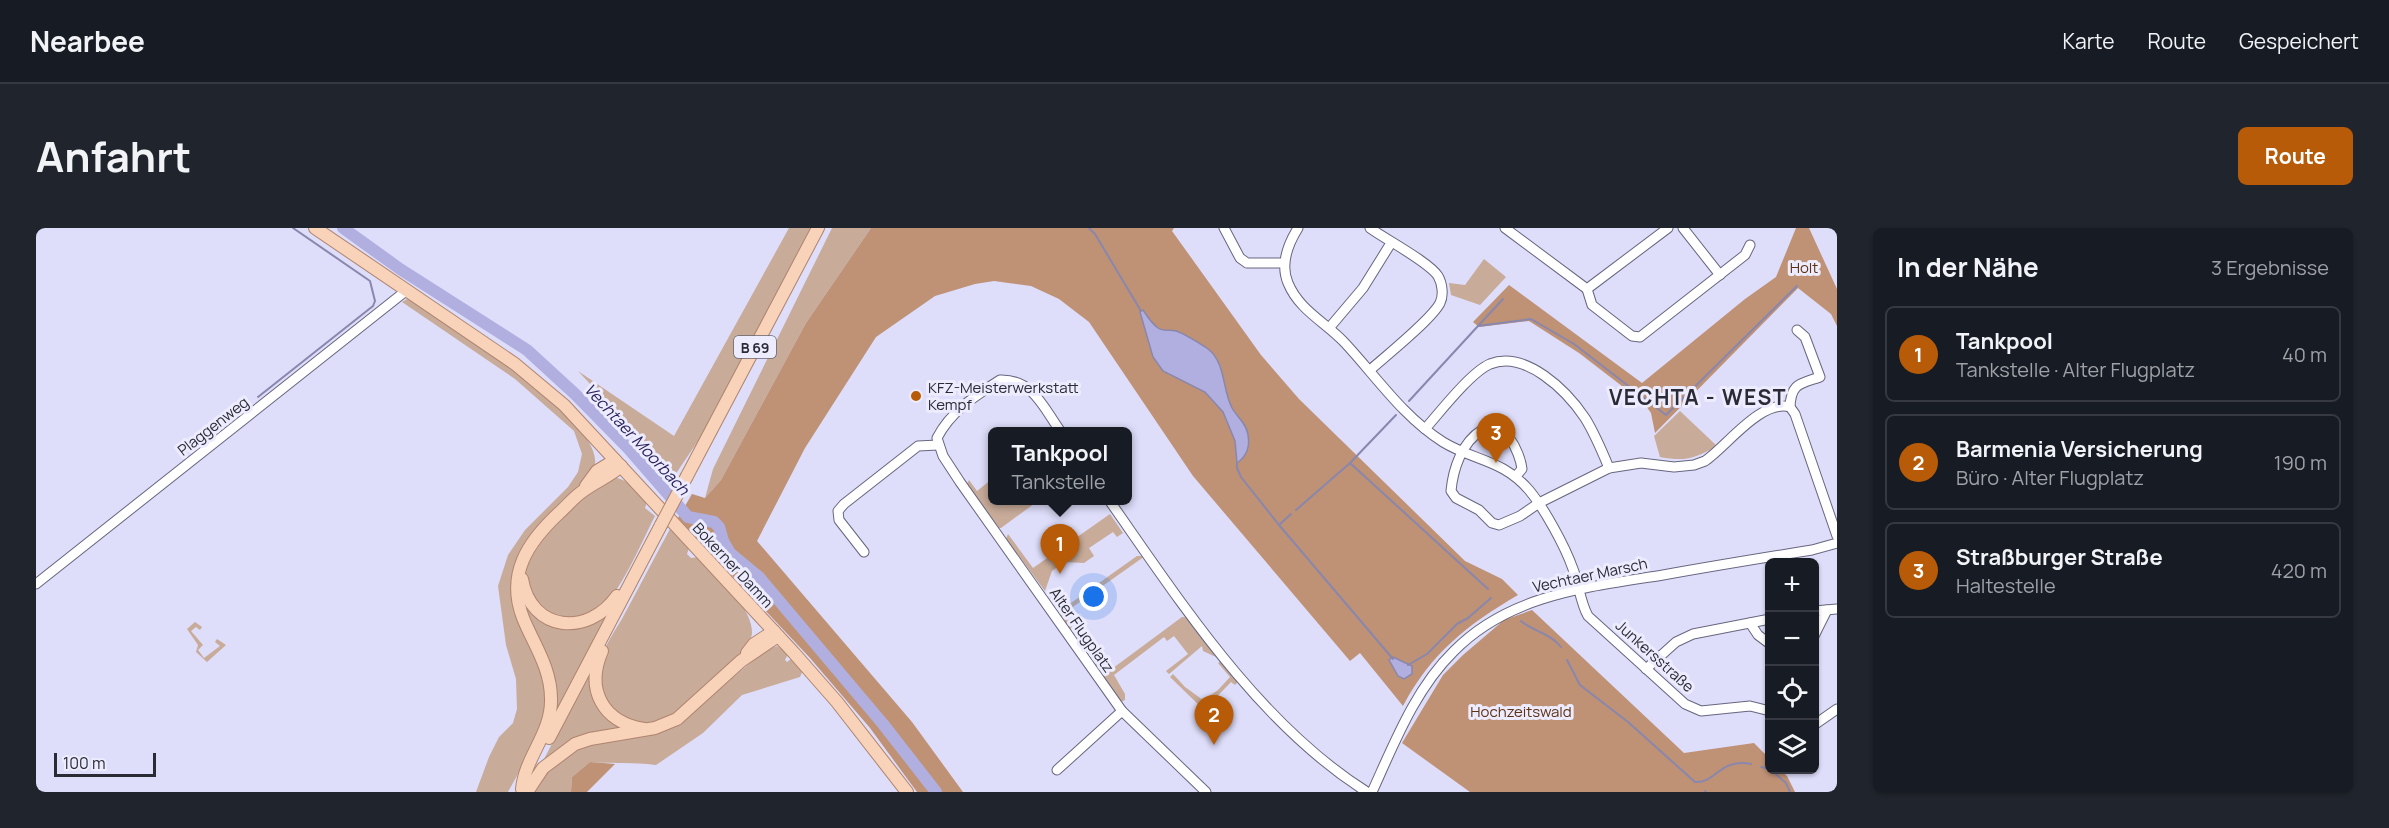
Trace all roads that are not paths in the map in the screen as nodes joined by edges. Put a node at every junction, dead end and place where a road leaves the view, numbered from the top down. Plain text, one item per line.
1 (315, 228) edge
2 (818, 228) edge
3 (1224, 228) edge
4 (1298, 228) edge
5 (1370, 228) edge
6 (1504, 228) edge
7 (1668, 228) edge
8 (1683, 228) edge
9 (1390, 243) junction
10 (1750, 245) dead end
11 (1284, 263) junction
12 (1720, 274) junction
13 (1587, 289) junction
14 (408, 290) junction
15 (1330, 327) junction
16 (1797, 330) dead end
17 (1370, 370) junction
18 (1790, 407) junction
19 (1056, 427) edge
20 (1425, 429) junction
21 (600, 443) junction
22 (938, 445) junction
23 (1462, 451) junction
24 (618, 463) junction
25 (1609, 468) junction
26 (597, 471) junction
27 (1516, 476) junction
28 (581, 492) junction
29 (1539, 503) junction
30 (1112, 505) edge
31 (1837, 536) edge
32 (1837, 543) edge
33 (864, 552) dead end
34 (645, 556) junction
35 (520, 569) junction
36 (36, 584) edge
37 (1580, 589) junction
38 (624, 596) junction
39 (1832, 610) edge
40 (759, 615) junction
41 (1765, 620) edge
42 (1750, 623) junction
43 (1819, 630) edge
44 (776, 633) junction
45 (1765, 640) edge
46 (754, 644) junction
47 (741, 661) junction
48 (1646, 669) junction
49 (1837, 709) edge
50 (1765, 710) edge
51 (1122, 711) junction
52 (1819, 722) edge
53 (648, 730) junction
54 (1057, 770) dead end
55 (523, 791) edge
56 (907, 792) edge
57 (1206, 792) edge
58 (1370, 792) edge

1 - 14 main road, Bokerner Damm
2 - 34 main road, B 69, bridge
3 - 11 street
4 - 11 street
5 - 9 street
6 - 13 street
7 - 13 street
8 - 12 street
9 - 15 street
9 - 17 street
10 - 12 street
11 - 15 street, Junkersstraße
12 - 13 street
14 - 21 main road, Bokerner Damm
14 - 36 street, Plaggenweg
15 - 17 street, Junkersstraße
16 - 18 street
17 - 20 street, Junkersstraße
18 - 25 street
18 - 31 street
19 - 22 street
20 - 23 street, Junkersstraße
20 - 25 street
21 - 24 main road, Bokerner Damm
21 - 26 main road
22 - 33 street
22 - 51 street, Alter Flugplatz
23 - 27 street, Junkersstraße
23 - 27 street
23 - 29 street
24 - 26 main road
24 - 28 main road
24 - 40 main road, Bokerner Damm
25 - 29 street
26 - 28 main road
27 - 29 street, Junkersstraße
28 - 35 main road
29 - 37 street, Junkersstraße
30 - 58 street
32 - 37 street, Vechtaer Marsch
34 - 35 main road
34 - 38 main road, B 69
35 - 55 main road
37 - 48 street, Junkersstraße
37 - 58 street, Vechtaer Marsch
38 - 53 main road
38 - 55 main road, B 69
39 - 43 street
40 - 44 main road, Bokerner Damm
40 - 46 main road
41 - 42 street
42 - 45 street
42 - 48 street
44 - 46 main road
44 - 47 main road
44 - 56 main road, Bokerner Damm
46 - 47 main road
47 - 53 main road
48 - 50 street, Junkersstraße
49 - 52 street
51 - 54 street
51 - 57 street, Alter Flugplatz
53 - 55 main road

